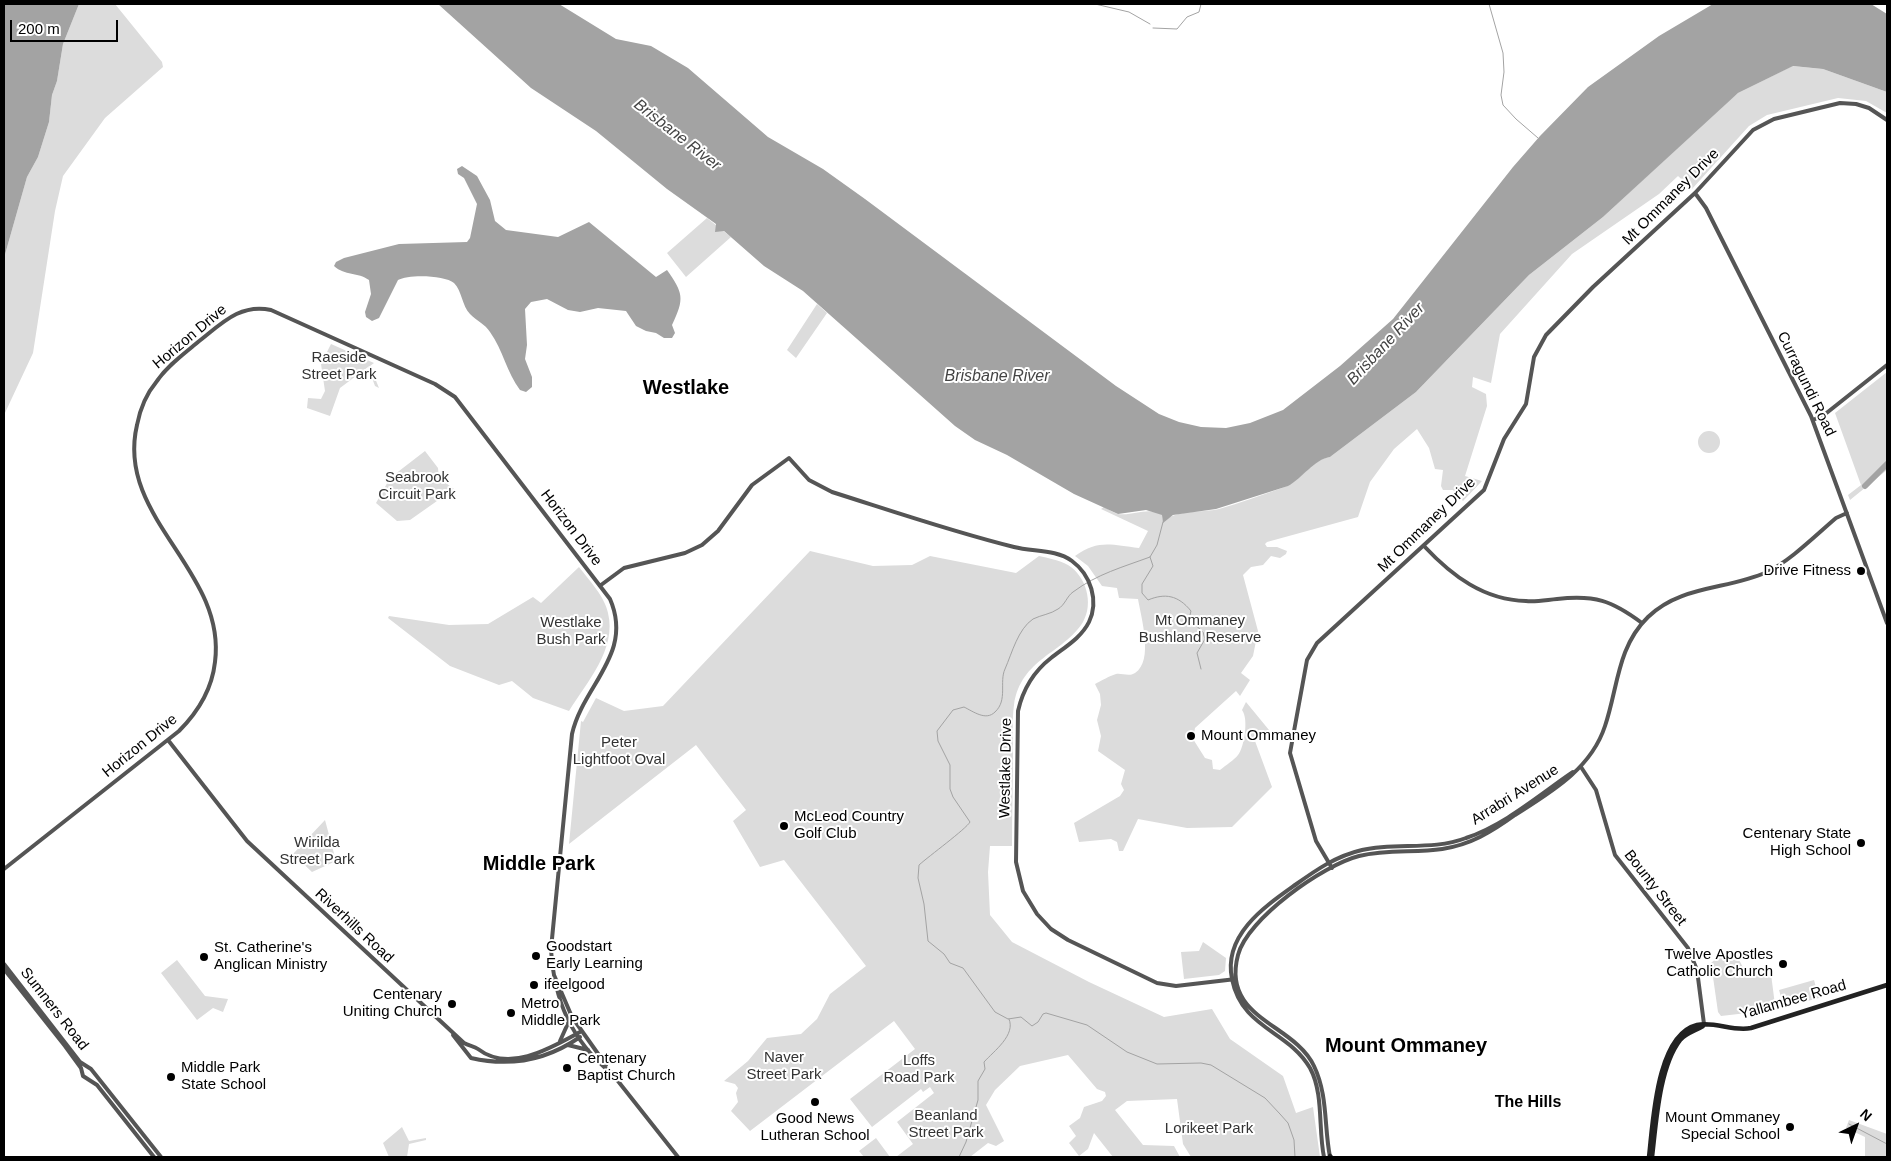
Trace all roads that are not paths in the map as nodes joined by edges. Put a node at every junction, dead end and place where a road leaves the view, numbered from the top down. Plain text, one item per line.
1 (1887, 120) edge
2 (1695, 193) junction
3 (1887, 365) edge
4 (1813, 420) junction
5 (1846, 513) junction
6 (1424, 546) junction
7 (601, 585) junction
8 (1642, 623) junction
9 (1887, 623) edge
10 (168, 740) junction
11 (1581, 767) junction
12 (1328, 862) junction
13 (1332, 868) junction
14 (4, 869) edge
15 (4, 964) edge
16 (4, 969) edge
17 (554, 975) junction
18 (1234, 979) junction
19 (1887, 985) edge
20 (569, 1021) junction
21 (1704, 1024) junction
22 (451, 1033) junction
23 (580, 1035) junction
24 (558, 1043) junction
25 (567, 1045) junction
26 (472, 1048) junction
27 (588, 1050) junction
28 (480, 1052) junction
29 (468, 1054) junction
30 (476, 1059) junction
31 (87, 1068) junction
32 (83, 1072) junction
33 (611, 1073) junction
34 (92, 1074) junction
35 (87, 1078) junction
36 (154, 1157) edge
37 (161, 1157) edge
38 (678, 1157) edge
39 (1329, 1157) edge
40 (1650, 1157) edge

1 - 2 street, Mt Ommaney Drive
2 - 4 street, Curragundi Road
2 - 6 street, Mt Ommaney Drive
3 - 4 street
4 - 5 street, Curragundi Road
5 - 8 street, Arrabri Avenue
5 - 9 street, Curragundi Road
6 - 8 street
6 - 12 street, Mt Ommaney Drive
7 - 10 street, Horizon Drive
7 - 17 street, Horizon Drive
7 - 18 street, Westlake Drive
8 - 11 street, Arrabri Avenue
10 - 14 street, Horizon Drive
10 - 22 street, Riverhills Road
11 - 12 street, Arrabri Avenue
11 - 13 street, Arrabri Avenue
11 - 21 street, Bounty Street
12 - 13 street, Mt Ommaney Drive
12 - 18 street, Arrabri Avenue
13 - 18 street, Arrabri Avenue
15 - 31 street, Sumners Road
16 - 32 street, Sumners Road
17 - 20 street, Horizon Drive
17 - 23 street, Horizon Drive
18 - 39 street, Arrabri Avenue
19 - 21 main road, Yallambee Road
20 - 23 street, Horizon Drive
20 - 24 street
21 - 40 main road
22 - 26 street, Riverhills Road
22 - 29 street, Riverhills Road
23 - 24 street
23 - 25 street
23 - 27 street, Horizon Drive
23 - 33 street, Horizon Drive
24 - 28 street
25 - 27 street
25 - 30 street
26 - 28 street
26 - 29 street
27 - 33 street, Horizon Drive
28 - 30 street
29 - 30 street
31 - 32 street
31 - 34 street, Sumners Road
32 - 35 street, Sumners Road
33 - 38 street, Horizon Drive
34 - 35 street
34 - 37 street
35 - 36 street

